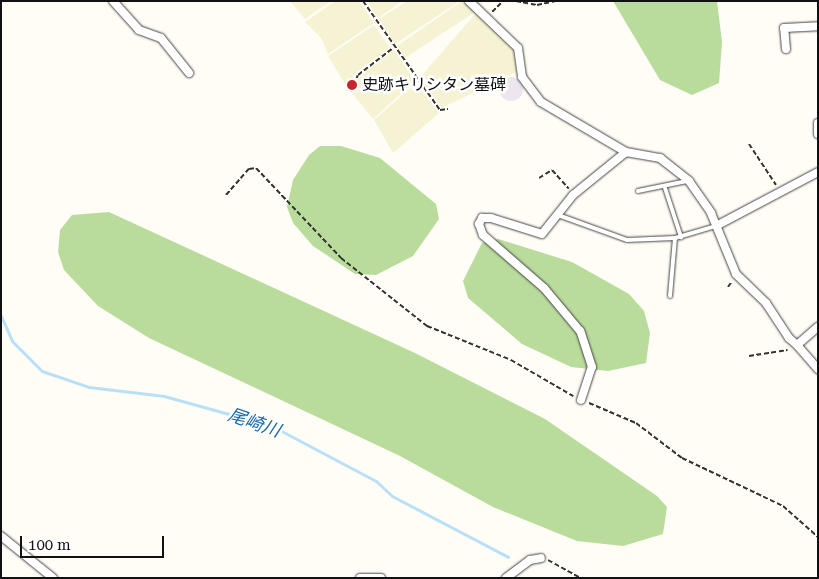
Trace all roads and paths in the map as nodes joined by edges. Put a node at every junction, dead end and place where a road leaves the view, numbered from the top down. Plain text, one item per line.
1 (113, 1) edge
2 (363, 1) edge
3 (469, 1) edge
4 (503, 1) edge
5 (516, 1) edge
6 (556, 1) edge
7 (487, 16) junction
8 (818, 26) edge
9 (394, 48) junction
10 (786, 49) dead end
11 (189, 73) dead end
12 (351, 92) dead end
13 (448, 109) dead end
14 (818, 123) edge
15 (818, 134) edge
16 (749, 144) dead end
17 (626, 152) junction
18 (818, 172) edge
19 (539, 178) dead end
20 (689, 181) junction
21 (665, 188) junction
22 (638, 191) dead end
23 (779, 191) junction
24 (226, 195) dead end
25 (573, 195) junction
26 (556, 214) junction
27 (716, 226) junction
28 (681, 236) junction
29 (675, 238) junction
30 (670, 296) dead end
31 (818, 327) edge
32 (797, 344) junction
33 (749, 356) dead end
34 (818, 369) edge
35 (581, 400) junction
36 (1, 536) edge
37 (818, 537) edge
38 (541, 558) joint
39 (53, 578) edge
40 (360, 578) edge
41 (381, 578) edge
42 (506, 578) edge
43 (581, 578) edge

1 - 11 street
2 - 9 path
3 - 7 street
4 - 7 path
5 - 6 path
7 - 17 street
8 - 10 street
9 - 12 path
9 - 13 path
14 - 15 street
16 - 23 path
17 - 20 street
17 - 25 street
18 - 23 street
19 - 25 path
20 - 21 lane
20 - 27 street
21 - 22 lane
21 - 28 lane
23 - 27 street
24 - 35 path
25 - 26 street
26 - 29 lane
26 - 35 street
27 - 28 lane
27 - 32 street
28 - 29 lane
29 - 30 lane
31 - 32 street
32 - 33 path
32 - 34 street
35 - 37 path
36 - 39 street
38 - 42 street
38 - 43 path
40 - 41 street

